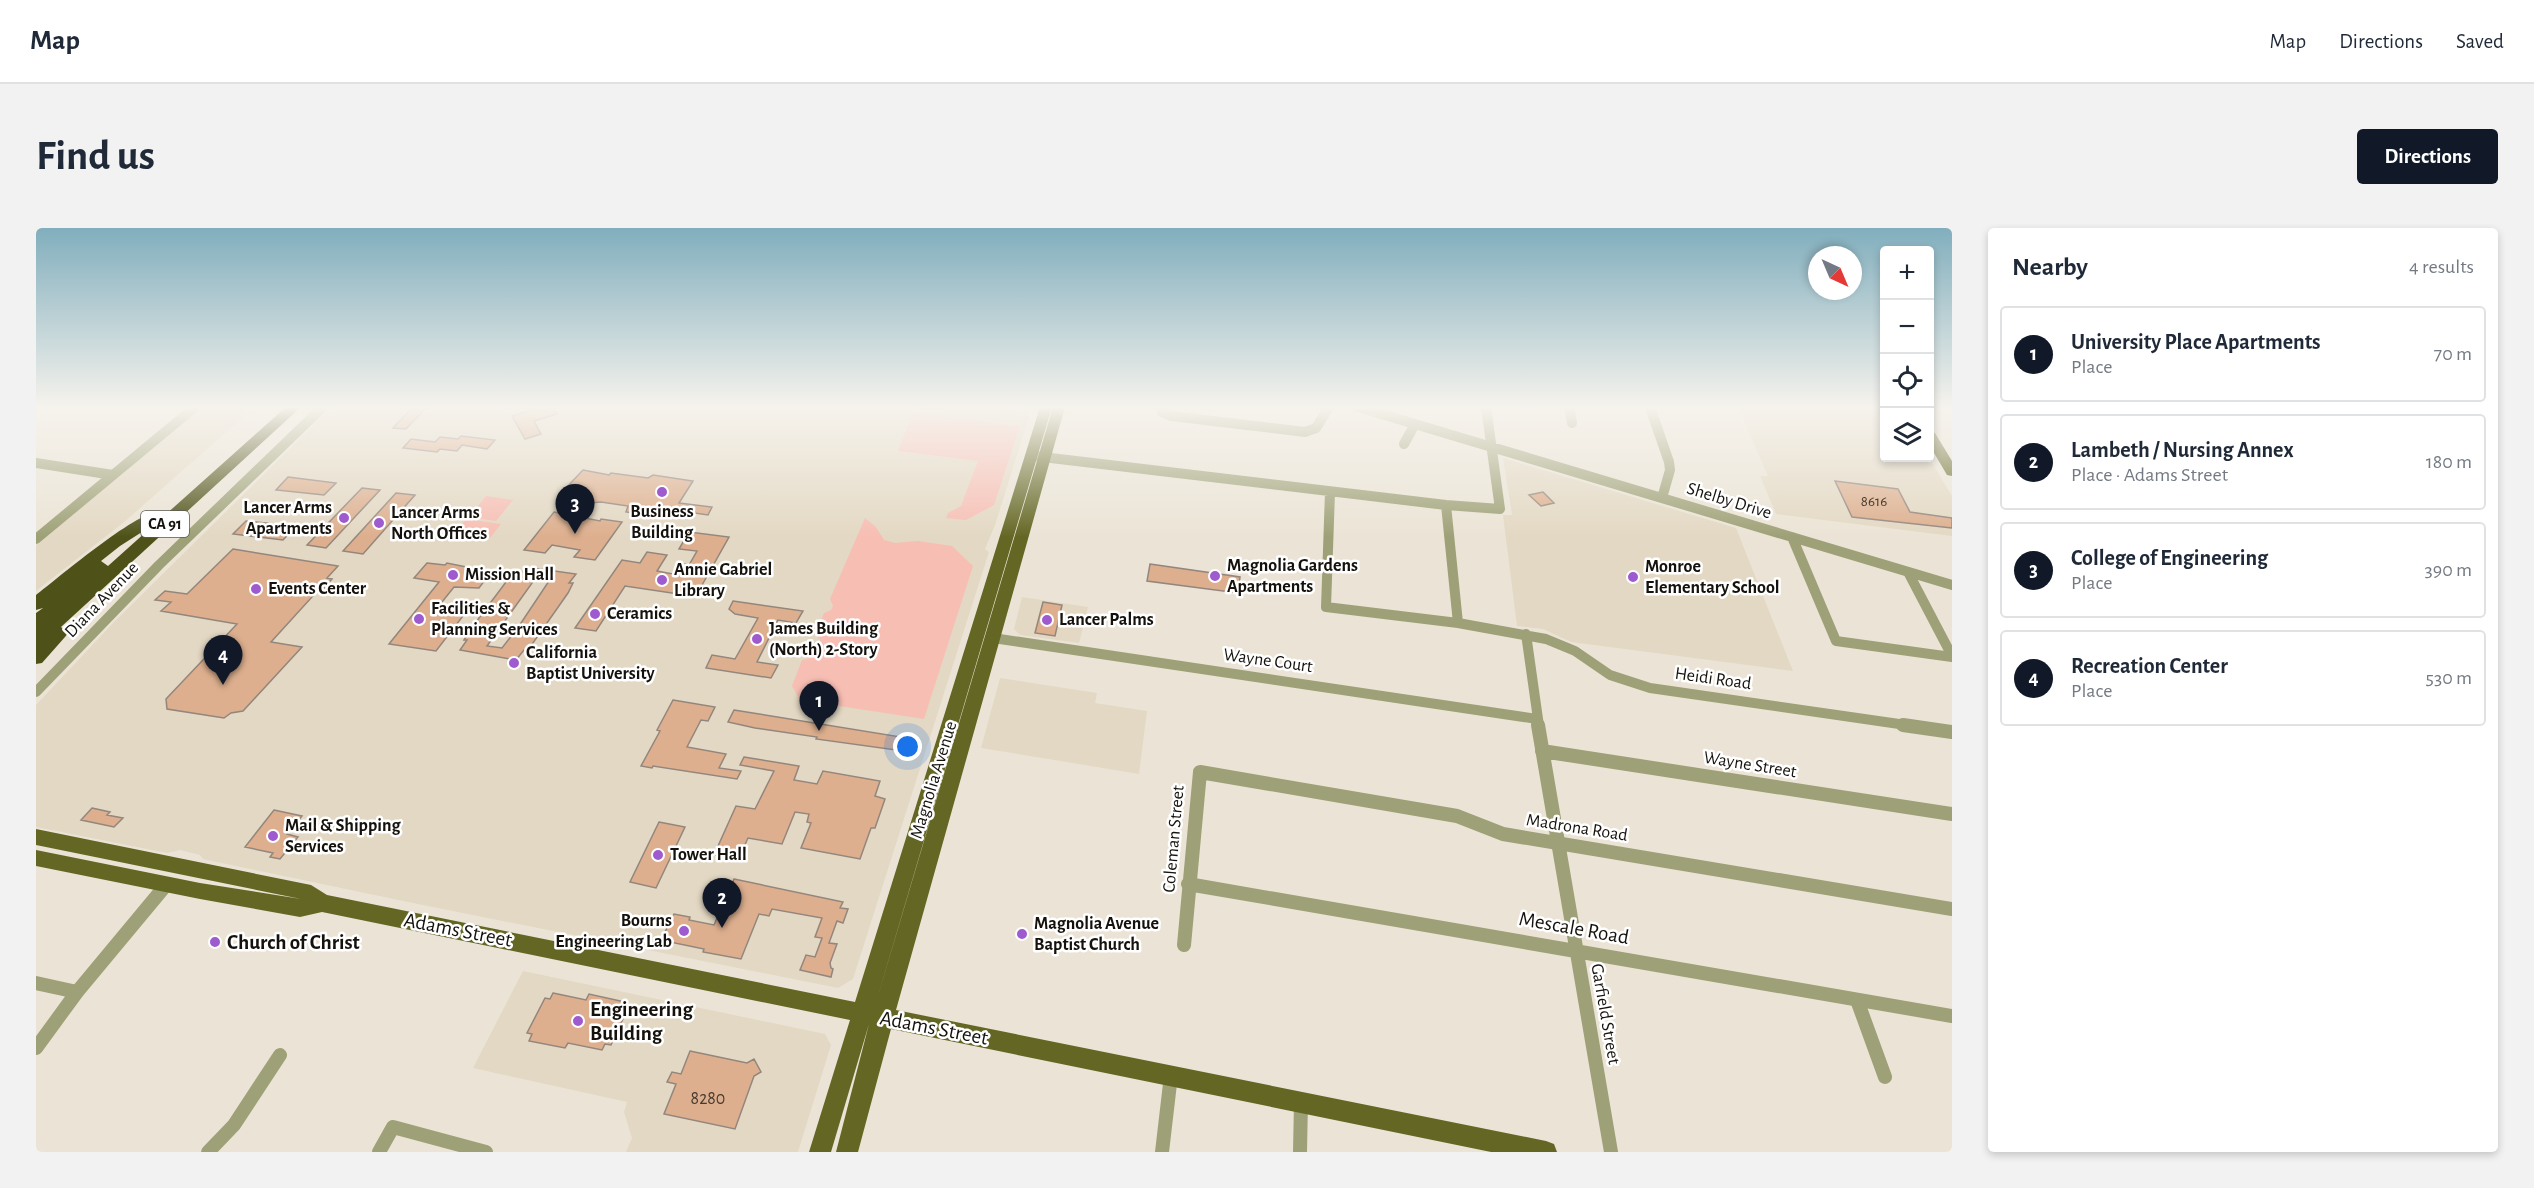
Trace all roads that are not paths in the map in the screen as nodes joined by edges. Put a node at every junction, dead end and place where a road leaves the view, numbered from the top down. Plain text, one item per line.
1 (143, 450) edge
2 (230, 450) edge
3 (247, 450) edge
4 (278, 450) edge
5 (1039, 450) edge
6 (1041, 450) edge
7 (1492, 450) edge
8 (1502, 450) edge
9 (1665, 450) edge
10 (1938, 450) edge
11 (1038, 457) junction
12 (36, 463) edge
13 (1952, 472) edge
14 (113, 475) junction
15 (1330, 492) junction
16 (200, 493) junction
17 (1662, 498) junction
18 (1446, 505) junction
19 (156, 516) junction
20 (1792, 537) junction
21 (36, 538) edge
22 (1908, 572) junction
23 (1952, 585) edge
24 (36, 604) edge
25 (36, 622) edge
26 (1458, 623) junction
27 (1526, 634) junction
28 (985, 637) junction
29 (36, 640) edge
30 (1952, 657) edge
31 (36, 658) edge
32 (36, 692) edge
33 (1537, 719) junction
34 (1952, 732) edge
35 (1542, 751) junction
36 (1200, 772) joint
37 (1952, 814) edge
38 (36, 837) edge
39 (1558, 843) junction
40 (36, 858) edge
41 (1188, 884) junction
42 (166, 885) junction
43 (285, 887) junction
44 (260, 902) junction
45 (322, 903) junction
46 (1952, 909) edge
47 (1185, 945) dead end
48 (1575, 949) junction
49 (36, 983) edge
50 (77, 992) junction
51 (1857, 1000) junction
52 (1952, 1016) edge
53 (873, 1017) junction
54 (36, 1048) edge
55 (280, 1055) dead end
56 (1171, 1075) junction
57 (1884, 1077) dead end
58 (1301, 1101) junction
59 (208, 1152) edge
60 (379, 1152) edge
61 (486, 1152) edge
62 (820, 1152) edge
63 (847, 1152) edge
64 (1162, 1152) edge
65 (1300, 1152) edge
66 (1546, 1152) edge
67 (1611, 1152) edge

1 - 14 street
2 - 19 highway, CA 91
3 - 16 highway, CA 91
4 - 32 street, Diana Avenue
5 - 11 main road, Magnolia Avenue
6 - 11 main road, Magnolia Avenue
7 - 18 street
8 - 17 street, Shelby Drive
9 - 17 street
10 - 13 main road
11 - 15 street
11 - 28 main road, Magnolia Avenue
12 - 14 street
14 - 21 street
15 - 18 street
15 - 26 street
16 - 29 highway, CA 91
16 - 31 highway
17 - 20 street, Shelby Drive
18 - 26 street
19 - 24 highway
19 - 25 highway, CA 91
20 - 22 street, Shelby Drive
20 - 30 street
22 - 23 street, Shelby Drive
22 - 30 street
26 - 27 street, Heidi Road
27 - 33 street, Garfield Street
27 - 34 street, Heidi Road
28 - 33 street, Wayne Court
28 - 53 main road, Magnolia Avenue
33 - 35 street, Garfield Street
35 - 37 street, Wayne Street
35 - 39 street, Garfield Street
36 - 39 street, Madrona Road
36 - 41 street, Coleman Street
38 - 43 main road, Adams Street
39 - 46 street, Madrona Road
39 - 48 street, Garfield Street
40 - 42 main road, Adams Street
41 - 47 street, Coleman Street
41 - 48 street, Mescale Road
42 - 44 main road, Adams Street
42 - 50 street
43 - 44 main road
43 - 45 main road, Adams Street
44 - 45 main road, Adams Street
45 - 53 main road, Adams Street
48 - 51 street, Mescale Road
48 - 67 street, Garfield Street
49 - 50 street
50 - 54 street
51 - 52 street, Mescale Road
51 - 57 street
53 - 56 main road, Adams Street
53 - 62 main road, Magnolia Avenue
53 - 63 main road, Magnolia Avenue
55 - 59 street
56 - 58 main road, Adams Street
56 - 64 street
58 - 65 street
58 - 66 main road, Adams Street
60 - 61 street

